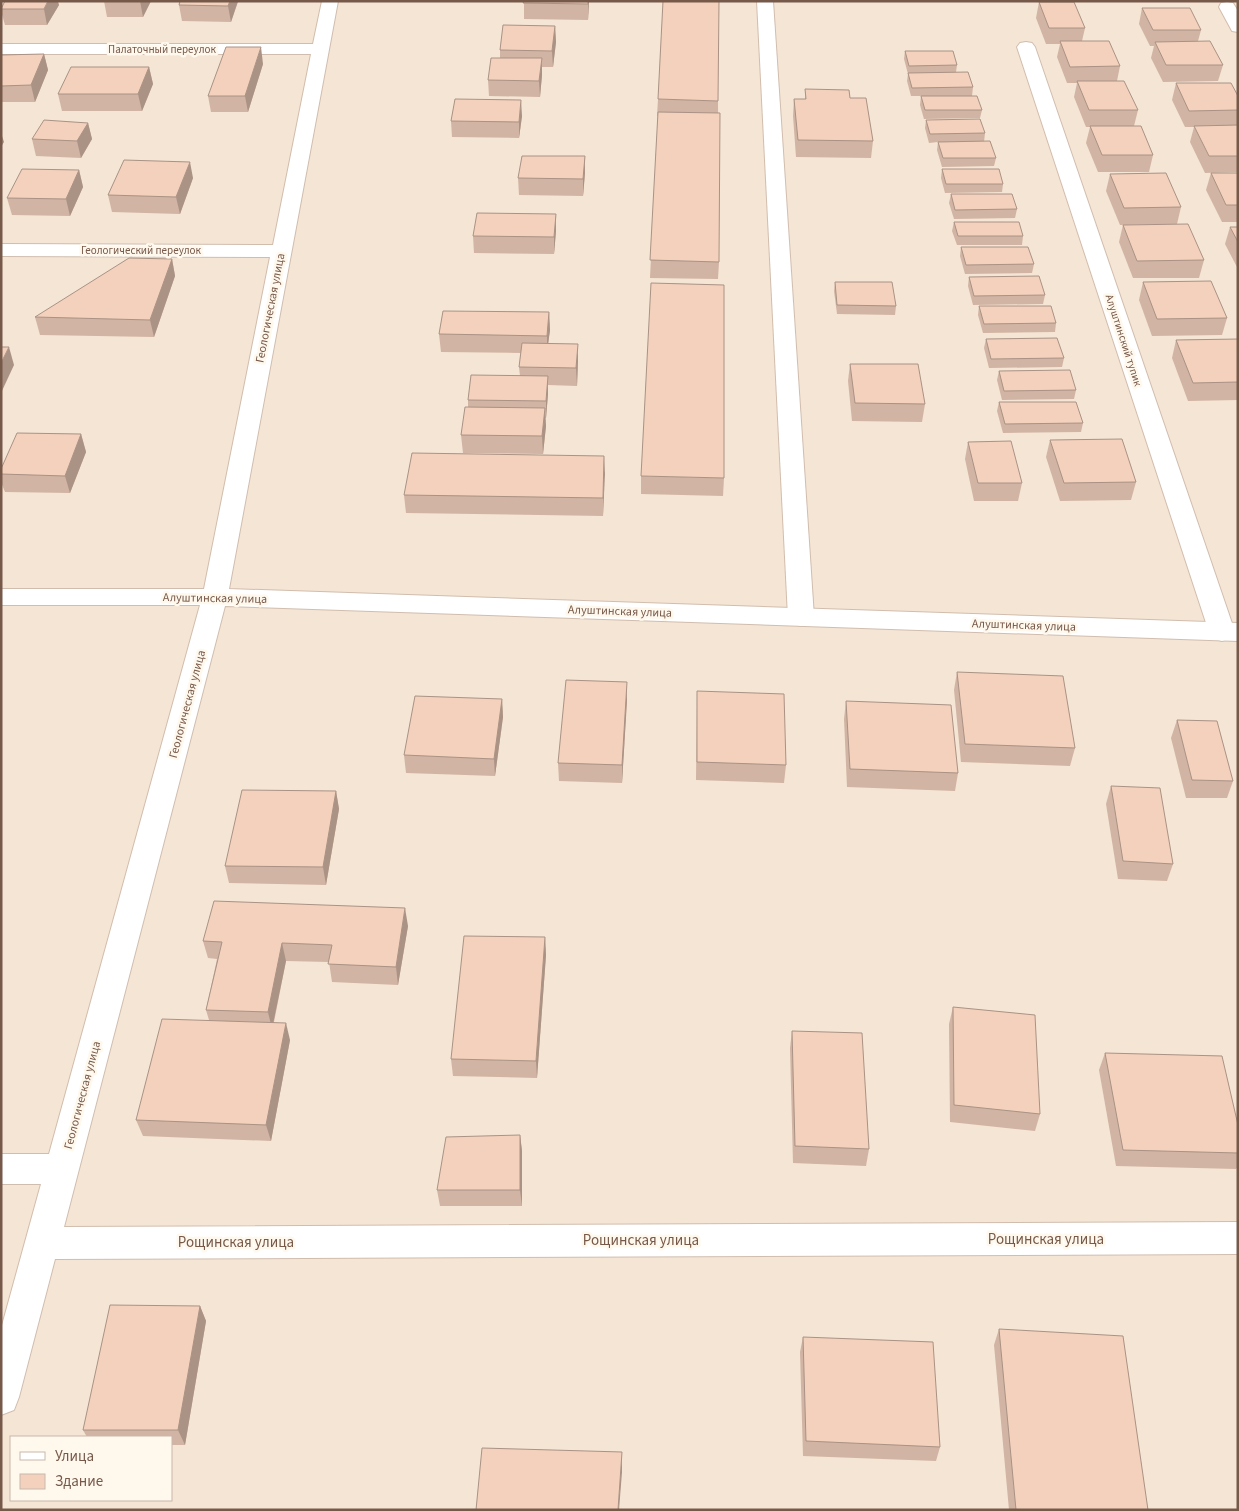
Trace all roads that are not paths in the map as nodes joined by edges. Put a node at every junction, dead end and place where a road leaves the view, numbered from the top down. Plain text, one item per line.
1 (330, 1) edge
2 (765, 1) edge
3 (1227, 7) dead end
4 (1238, 27) edge
5 (1026, 47) dead end
6 (1, 49) edge
7 (322, 49) junction
8 (1, 250) edge
9 (281, 251) junction
10 (1, 597) edge
11 (215, 597) junction
12 (801, 618) junction
13 (1230, 632) edge
14 (1, 1169) edge
15 (62, 1169) junction
16 (1238, 1238) edge
17 (44, 1242) junction
18 (1, 1397) edge

1 - 7 street, Геологическая улица
2 - 12 street
3 - 4 street
5 - 13 street, Алуштинский тупик
6 - 7 street, Палаточный переулок
7 - 9 street, Геологическая улица
8 - 9 street, Геологический переулок
9 - 11 street, Геологическая улица
10 - 11 street, Алуштинская улица
11 - 12 street, Алуштинская улица
11 - 15 street, Геологическая улица
12 - 13 street, Алуштинская улица
14 - 15 street
15 - 17 street, Геологическая улица
16 - 17 street, Рощинская улица
17 - 18 street, Геологическая улица

